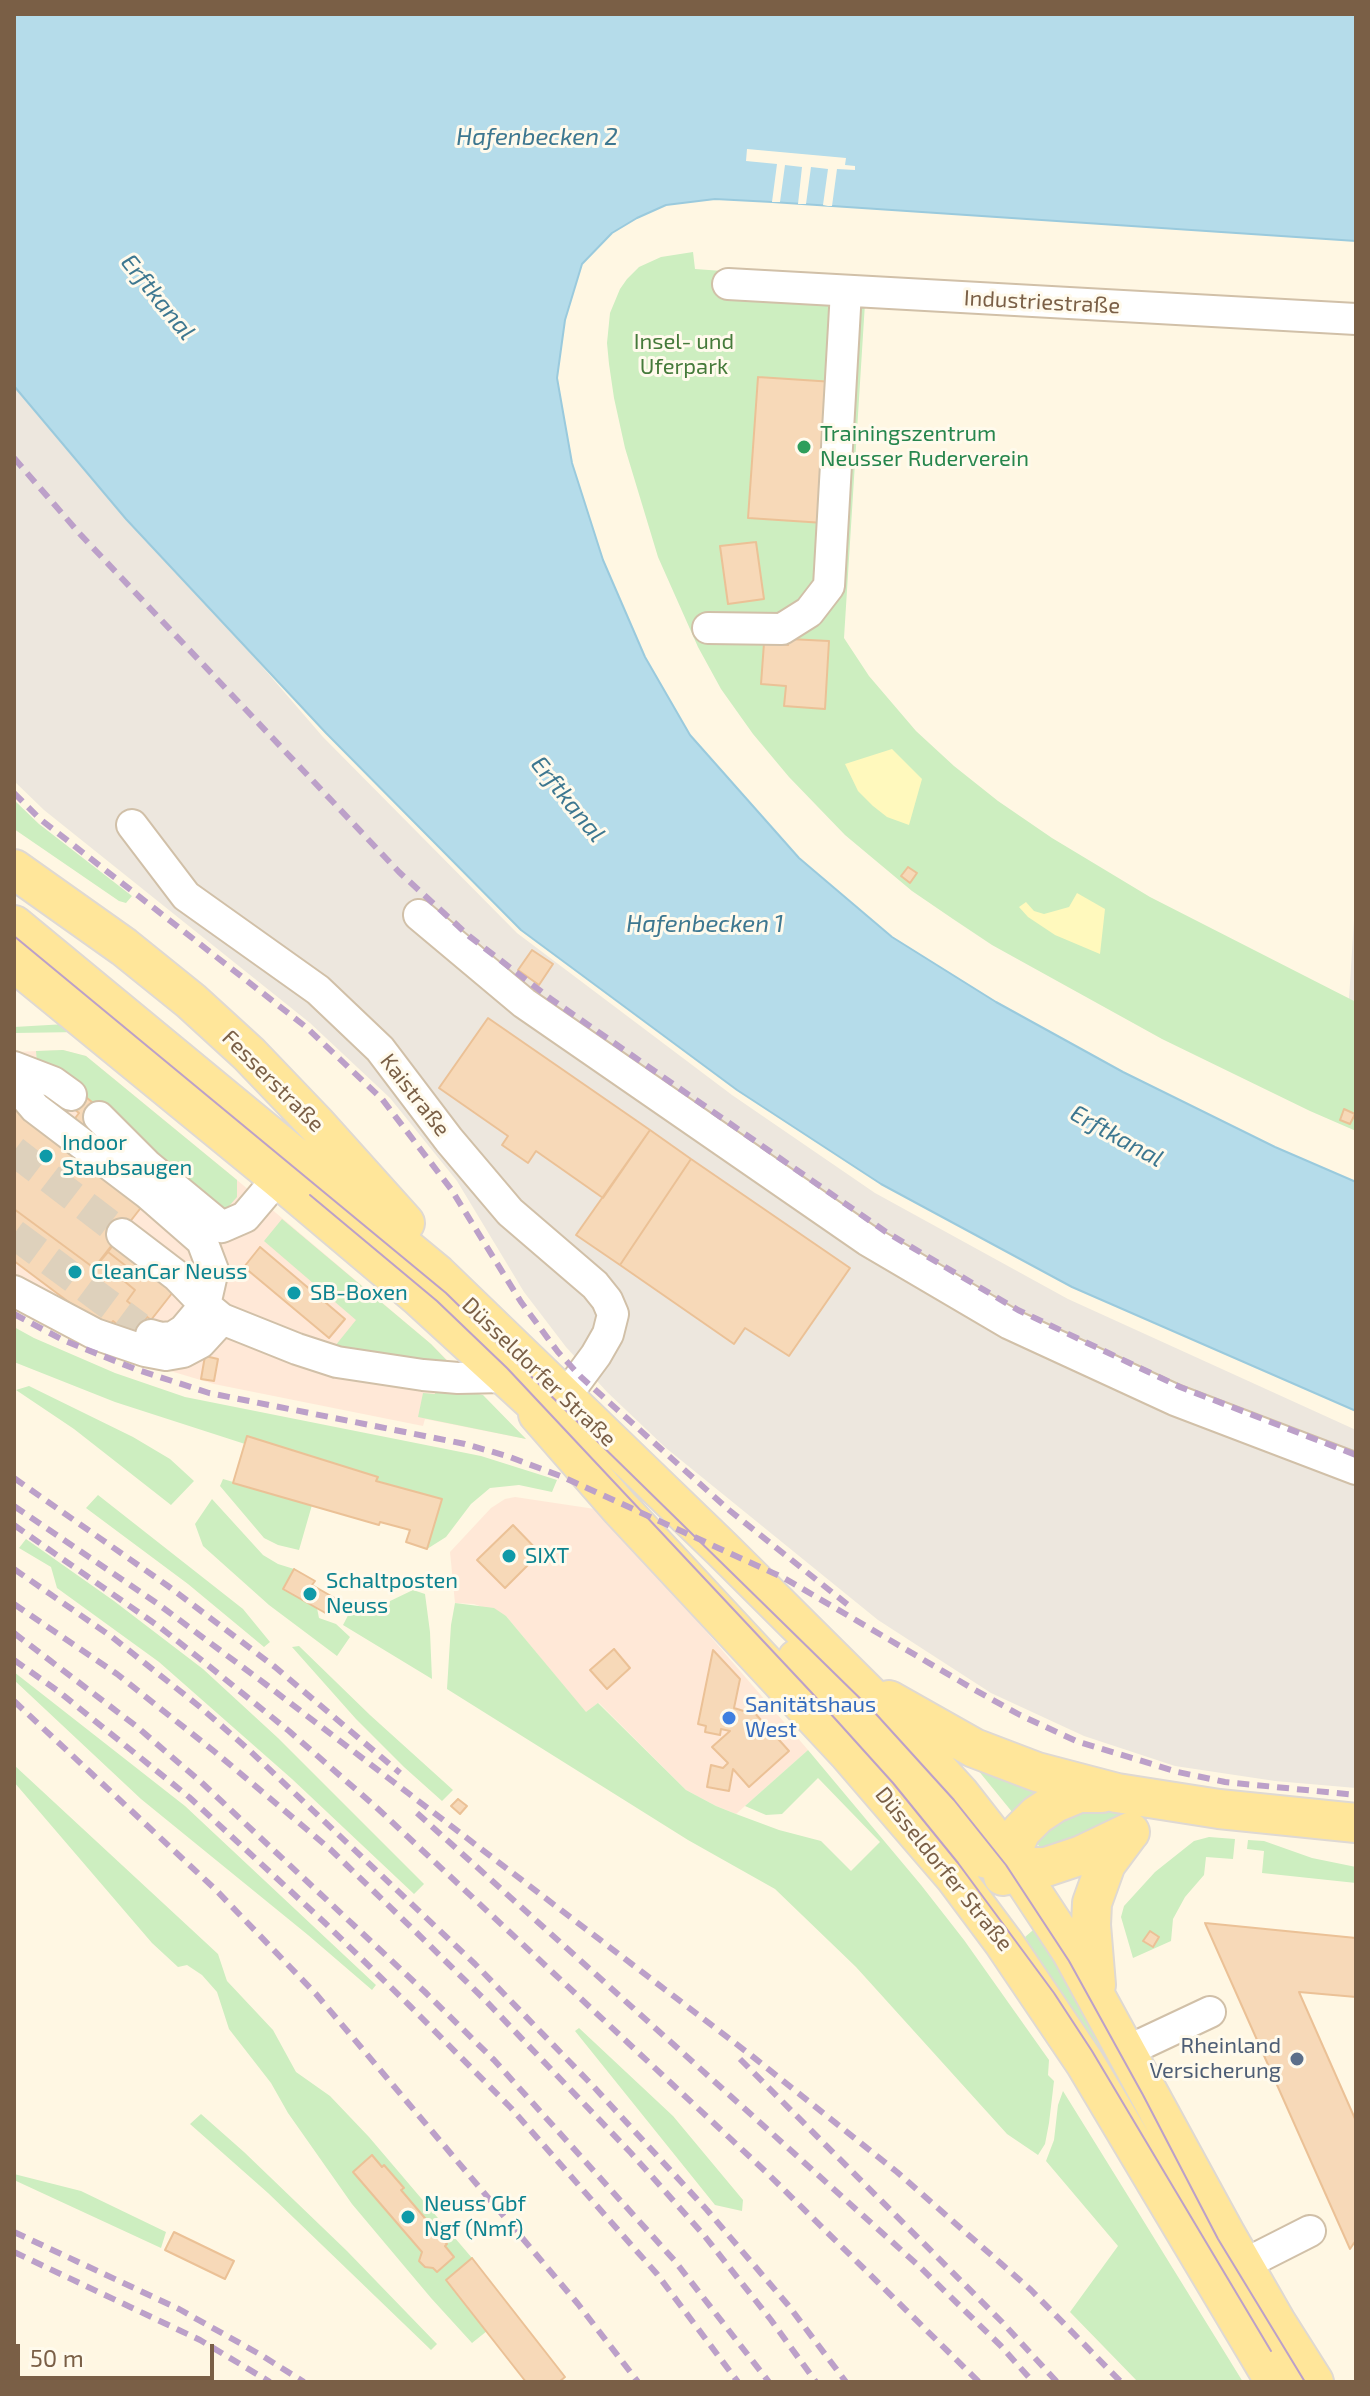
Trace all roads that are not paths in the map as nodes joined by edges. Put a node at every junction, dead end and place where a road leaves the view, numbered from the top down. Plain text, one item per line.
1 (728, 284) dead end
2 (846, 291) junction
3 (1356, 319) edge
4 (708, 628) dead end
5 (132, 825) dead end
6 (14, 869) edge
7 (419, 915) dead end
8 (14, 925) edge
9 (14, 962) edge
10 (14, 996) edge
11 (124, 1052) junction
12 (14, 1067) edge
13 (14, 1083) edge
14 (71, 1095) dead end
15 (99, 1117) dead end
16 (278, 1178) junction
17 (245, 1217) junction
18 (122, 1234) tunnel mouth
19 (213, 1270) junction
20 (14, 1291) edge
21 (214, 1312) junction
22 (139, 1327) tunnel mouth
23 (498, 1330) junction
24 (505, 1377) junction
25 (565, 1397) junction
26 (1356, 1469) edge
27 (840, 1667) junction
28 (1117, 1793) junction
29 (1219, 1809) junction
30 (1356, 1823) edge
31 (1130, 1832) junction
32 (1011, 1863) junction
33 (1004, 1943) junction
34 (1097, 1995) junction
35 (1210, 2012) dead end
36 (1127, 2051) junction
37 (1310, 2231) dead end
38 (1243, 2265) junction
39 (1275, 2382) edge
40 (1314, 2382) edge

1 - 2 street, Industriestraße
2 - 3 street, Industriestraße
2 - 4 street
5 - 25 street, Kaistraße
6 - 23 main road, Fesserstraße
7 - 26 street
8 - 23 main road, Düsseldorfer Straße
9 - 11 main road, Düsseldorfer Straße
10 - 11 main road
11 - 16 main road, Düsseldorfer Straße
12 - 14 street
13 - 19 street
15 - 17 street
16 - 17 street
16 - 24 main road, Düsseldorfer Straße
17 - 19 street
18 - 21 street
19 - 21 street
20 - 21 street
21 - 22 street
21 - 24 street
23 - 25 main road, Düsseldorfer Straße
24 - 32 main road, Düsseldorfer Straße
24 - 33 main road, Düsseldorfer Straße
25 - 27 main road, Düsseldorfer Straße
27 - 28 main road
27 - 32 main road, Düsseldorfer Straße
28 - 29 main road
28 - 32 main road
29 - 30 main road
29 - 31 main road, Düsseldorfer Straße
31 - 32 main road, Düsseldorfer Straße
31 - 34 main road
32 - 33 main road
32 - 34 main road, Düsseldorfer Straße
33 - 39 main road, Düsseldorfer Straße
34 - 36 main road, Düsseldorfer Straße
35 - 36 street
36 - 38 main road, Düsseldorfer Straße
37 - 38 street
38 - 40 main road, Düsseldorfer Straße

